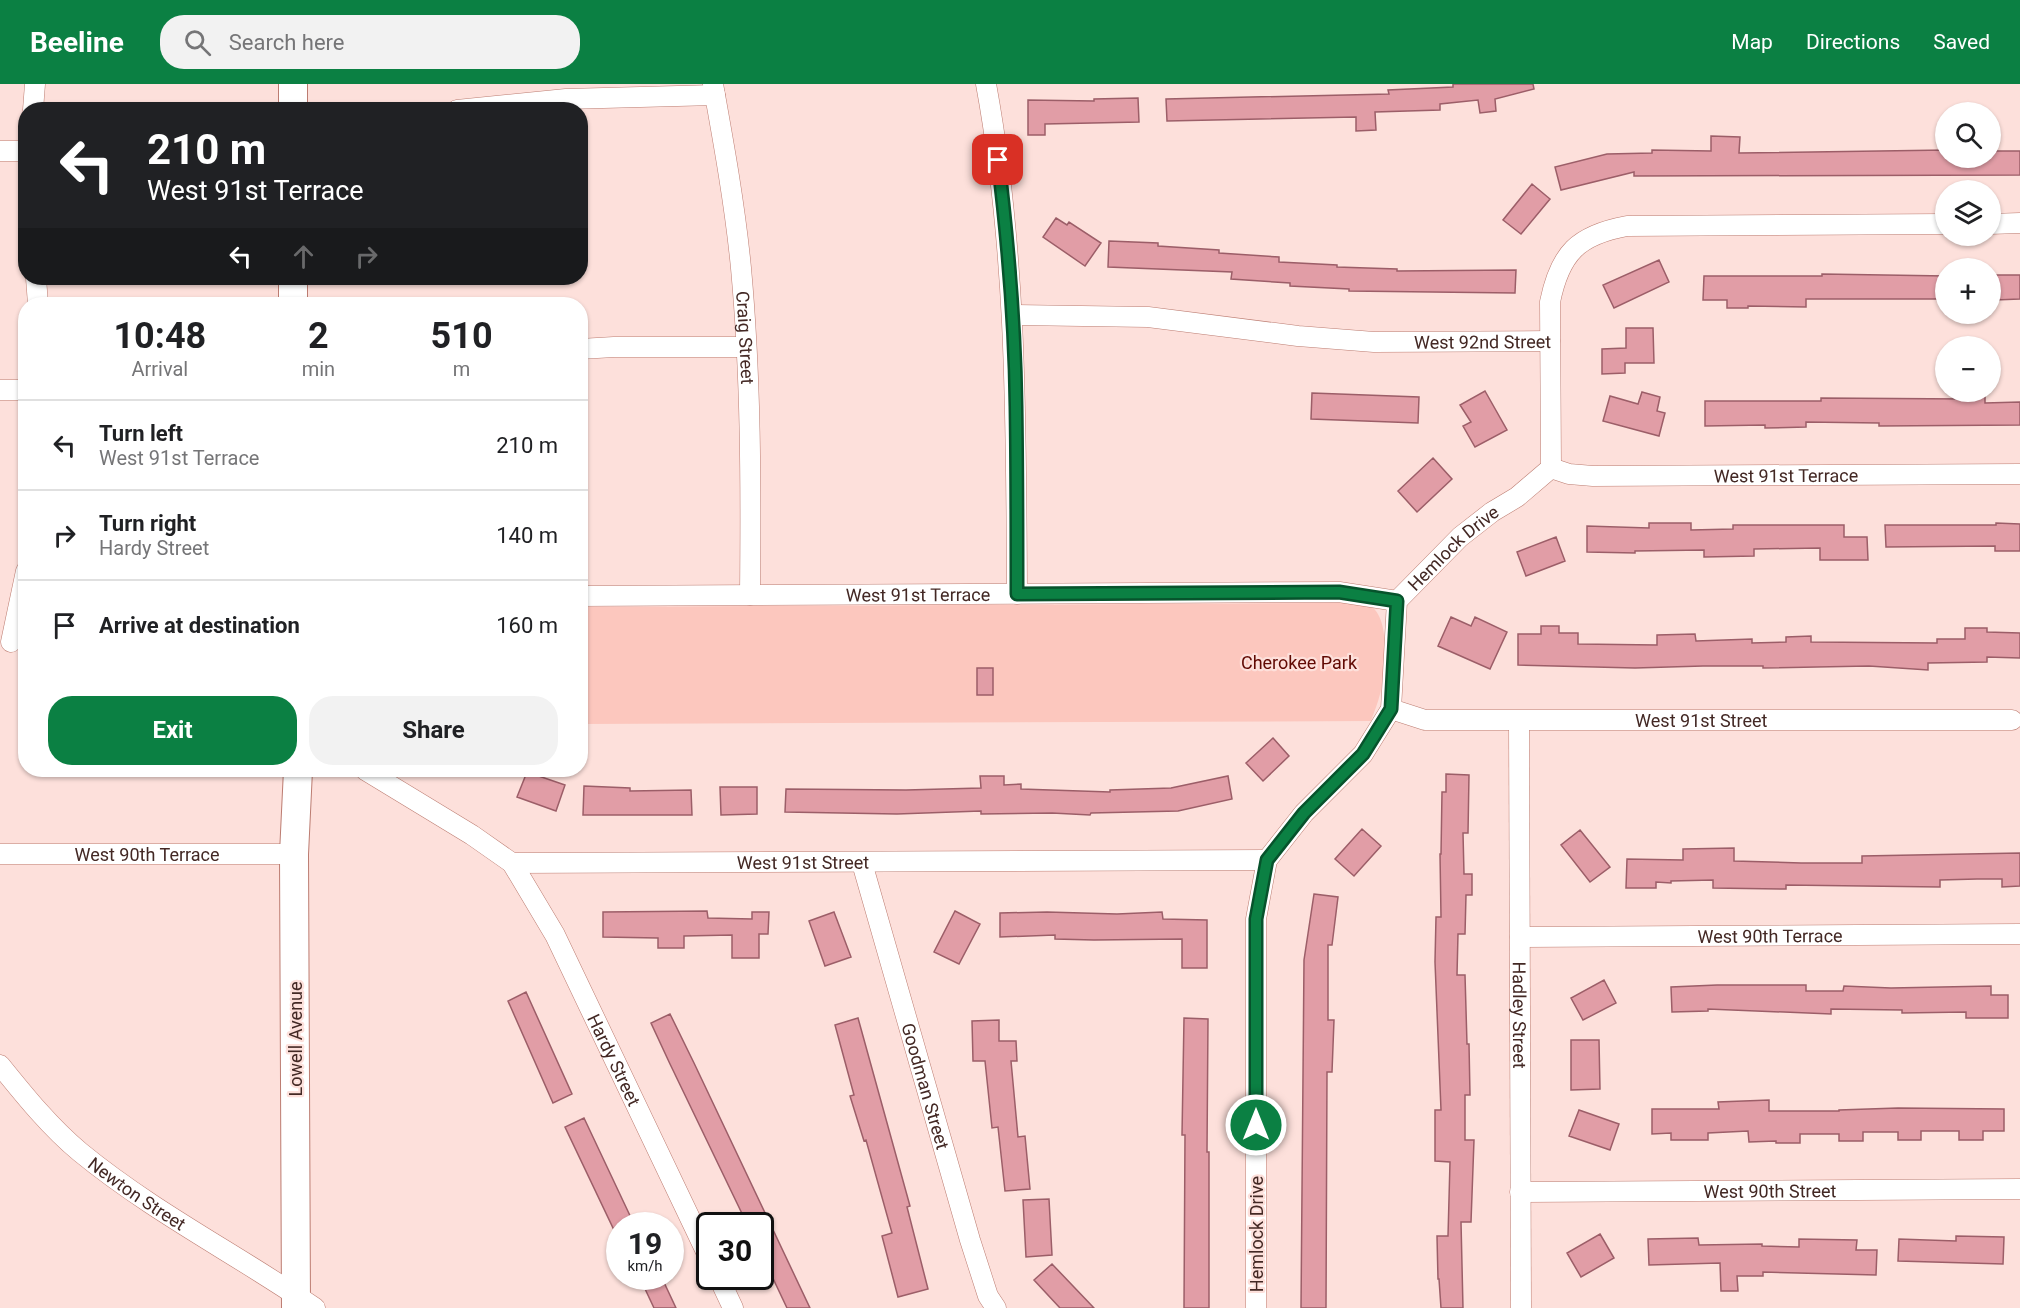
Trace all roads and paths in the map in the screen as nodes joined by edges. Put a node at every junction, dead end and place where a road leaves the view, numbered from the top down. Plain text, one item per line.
1 (34, 84) edge
2 (293, 84) edge
3 (986, 84) edge
4 (714, 90) edge
5 (33, 102) edge
6 (293, 102) edge
7 (536, 102) edge
8 (0, 151) edge
9 (18, 151) edge
10 (1935, 224) edge
11 (2001, 224) edge
12 (2020, 224) edge
13 (1012, 315) junction
14 (1550, 341) junction
15 (746, 347) junction
16 (588, 349) edge
17 (0, 390) edge
18 (18, 390) edge
19 (1551, 468) junction
20 (2020, 474) edge
21 (1017, 594) junction
22 (750, 595) junction
23 (588, 596) edge
24 (1397, 601) junction
25 (18, 612) edge
26 (12, 642) edge
27 (1391, 709) junction
28 (2012, 720) dead end
29 (1519, 721) junction
30 (297, 777) edge
31 (377, 777) edge
32 (0, 854) edge
33 (294, 854) junction
34 (1267, 860) junction
35 (512, 863) junction
36 (862, 863) junction
37 (2020, 934) edge
38 (1520, 937) junction
39 (0, 1065) edge
40 (2020, 1189) edge
41 (1520, 1192) junction
42 (696, 1231) edge
43 (724, 1290) edge
44 (302, 1304) edge
45 (733, 1308) edge
46 (996, 1308) edge
47 (1256, 1308) edge
48 (1521, 1308) edge

1 - 5 street
2 - 6 street
3 - 13 street
4 - 7 street
4 - 15 street, Craig Street
8 - 9 street
10 - 14 street, West 92nd Street
11 - 12 street
13 - 14 street, West 92nd Street
13 - 21 street
14 - 19 street
15 - 16 street
15 - 22 street, Craig Street
17 - 18 street
19 - 20 street, West 91st Terrace
19 - 24 street, Hemlock Drive
21 - 22 street, West 91st Terrace
21 - 24 street, West 91st Terrace
22 - 23 street, West 91st Terrace
24 - 27 street, Hemlock Drive
25 - 26 street
27 - 29 street, West 91st Street
27 - 34 street, Hemlock Drive
28 - 29 street, West 91st Street
29 - 38 street, Hadley Street
30 - 33 street, Lowell Avenue
31 - 35 street
32 - 33 street, West 90th Terrace
33 - 44 street, Lowell Avenue
34 - 36 street, West 91st Street
34 - 47 street, Hemlock Drive
35 - 36 street, West 91st Street
35 - 42 street, Hardy Street
36 - 46 street, Goodman Street
37 - 38 street, West 90th Terrace
38 - 41 street, Hadley Street
39 - 44 street, Newton Street
40 - 41 street, West 90th Street
41 - 48 street, Hadley Street
43 - 45 street

